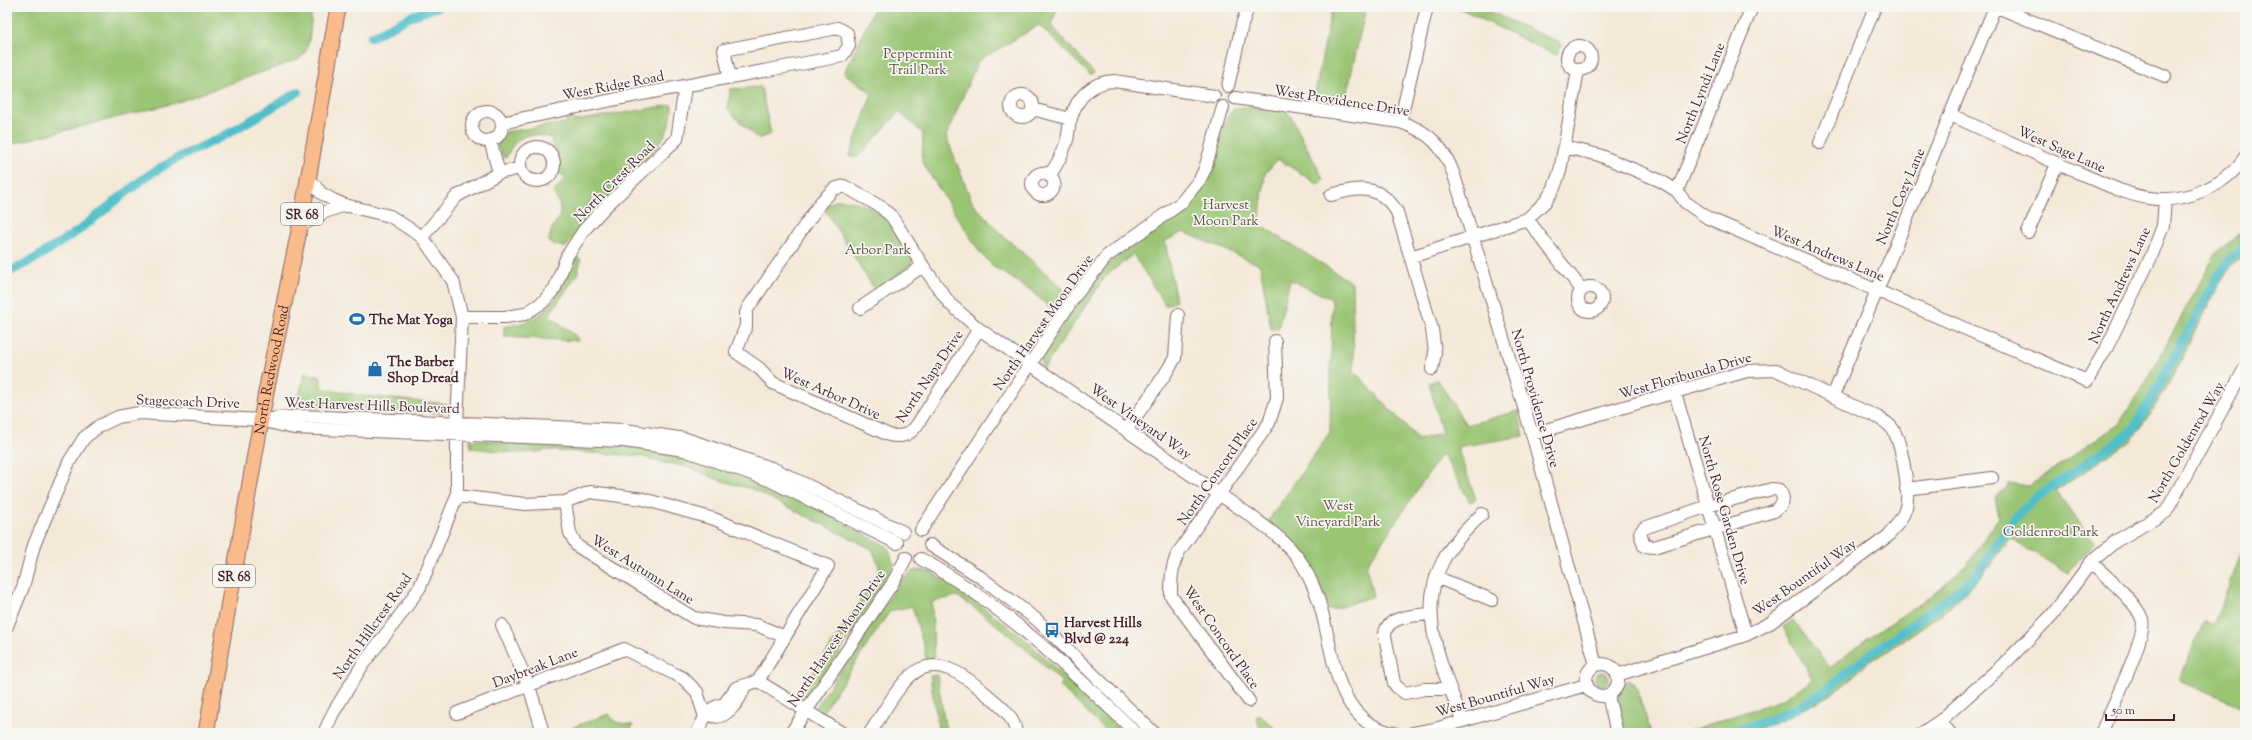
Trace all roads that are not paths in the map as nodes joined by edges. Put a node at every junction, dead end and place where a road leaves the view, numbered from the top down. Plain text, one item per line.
1 (338, 7) edge
2 (1248, 7) edge
3 (1427, 7) edge
4 (1752, 7) edge
5 (1875, 7) edge
6 (1996, 7) edge
7 (1578, 70) dead end
8 (2165, 76) dead end
9 (730, 78) junction
10 (1228, 86) junction
11 (685, 87) junction
12 (1214, 96) junction
13 (1235, 98) junction
14 (1222, 107) junction
15 (1032, 109) dead end
16 (1951, 115) junction
17 (1070, 119) junction
18 (502, 122) junction
19 (1400, 122) junction
20 (490, 140) junction
21 (1820, 143) dead end
22 (1438, 144) joint
23 (1564, 147) junction
24 (2245, 157) edge
25 (2057, 164) junction
26 (520, 168) dead end
27 (499, 173) junction
28 (1049, 176) dead end
29 (308, 178) junction
30 (1677, 191) junction
31 (1331, 195) dead end
32 (2165, 199) junction
33 (345, 205) junction
34 (1527, 219) junction
35 (300, 226) junction
36 (2028, 232) dead end
37 (422, 237) junction
38 (1473, 237) junction
39 (1411, 257) junction
40 (923, 266) junction
41 (1582, 290) dead end
42 (1876, 290) junction
43 (860, 308) dead end
44 (1178, 315) dead end
45 (462, 317) junction
46 (979, 328) junction
47 (1275, 341) dead end
48 (736, 352) joint
49 (1031, 363) junction
50 (2245, 368) edge
51 (1432, 369) dead end
52 (2088, 381) joint
53 (1675, 393) junction
54 (1833, 396) junction
55 (261, 420) junction
56 (457, 428) junction
57 (1127, 429) junction
58 (1532, 434) junction
59 (901, 437) joint
60 (1992, 478) dead end
61 (1906, 489) junction
62 (1220, 494) junction
63 (457, 496) junction
64 (565, 502) junction
65 (1708, 506) junction
66 (1482, 514) dead end
67 (1715, 529) junction
68 (921, 530) junction
69 (903, 532) junction
70 (897, 543) junction
71 (930, 545) junction
72 (906, 558) junction
73 (921, 559) junction
74 (2091, 562) junction
75 (1172, 565) joint
76 (1436, 577) junction
77 (1492, 600) dead end
78 (1430, 614) junction
79 (502, 625) dead end
80 (7, 626) edge
81 (1746, 635) junction
82 (785, 637) junction
83 (1596, 665) junction
84 (1617, 675) junction
85 (758, 681) junction
86 (1586, 685) junction
87 (529, 686) junction
88 (1450, 689) junction
89 (1608, 696) junction
90 (1248, 701) dead end
91 (806, 709) junction
92 (457, 713) dead end
93 (708, 716) junction
94 (1462, 720) junction
95 (1940, 721) junction
96 (206, 733) edge
97 (324, 733) edge
98 (540, 733) edge
99 (697, 733) edge
100 (791, 733) edge
101 (842, 733) edge
102 (870, 733) edge
103 (1016, 733) edge
104 (1136, 733) edge
105 (1154, 733) edge
106 (1394, 733) edge
107 (1412, 733) edge
108 (1618, 733) edge
109 (1922, 733) edge
110 (1950, 733) edge
111 (2101, 733) edge

1 - 29 main road, North Redwood Road / SR 68
2 - 10 street
3 - 19 street
4 - 30 street, North Lyndi Lane
5 - 21 street
6 - 8 street
6 - 16 street, North Cozy Lane
7 - 23 street
9 - 9 street, West Ridge Road
9 - 11 street, West Ridge Road
10 - 12 street
10 - 13 street
11 - 18 street, West Ridge Road
11 - 45 street, North Crest Road
12 - 14 street
12 - 17 street
13 - 14 street
13 - 19 street, West Providence Drive
14 - 49 street, North Harvest Moon Drive
15 - 17 street
16 - 25 street, West Sage Lane
16 - 42 street, North Cozy Lane
17 - 28 street
18 - 20 street
18 - 20 street
19 - 22 street, West Providence Drive
20 - 27 street
22 - 38 street, North Providence Drive
23 - 30 street, West Andrews Lane
23 - 34 street
24 - 32 street, West Sage Lane
25 - 32 street, West Sage Lane
25 - 36 street
26 - 27 street
27 - 37 street
29 - 33 street
29 - 35 main road, North Redwood Road / SR 68
30 - 42 street, West Andrews Lane
31 - 39 street
32 - 52 street, North Andrews Lane
33 - 35 street
33 - 37 street
34 - 38 street
34 - 41 street
35 - 55 main road, North Redwood Road / SR 68
37 - 45 street, North Hillcrest Road
38 - 39 street
38 - 58 street, North Providence Drive
39 - 51 street
40 - 43 street
40 - 46 street, West Vineyard Way
40 - 48 street, West Vineyard Way
42 - 52 street, West Andrews Lane
42 - 54 street, North Cozy Lane
44 - 57 street
45 - 56 street, North Hillcrest Road
46 - 49 street, West Vineyard Way
46 - 59 street, North Napa Drive
47 - 62 street, North Concord Place
48 - 59 street, West Arbor Drive
49 - 57 street, West Vineyard Way
49 - 68 street, North Harvest Moon Drive
50 - 74 street, North Goldenrod Way
53 - 54 street, West Floribunda Drive
53 - 58 street, West Floribunda Drive
53 - 65 street, North Rose Garden Drive
54 - 61 street, West Floribunda Drive
55 - 56 street, West Harvest Hills Boulevard
55 - 80 street, Stagecoach Drive
55 - 96 main road, North Redwood Road / SR 68
56 - 63 street, North Hillcrest Road
56 - 69 street, West Harvest Hills Boulevard
56 - 70 street, West Harvest Hills Boulevard
57 - 62 street, West Vineyard Way
58 - 83 street, North Providence Drive
60 - 61 street
61 - 81 street, West Bountiful Way
62 - 75 street, North Concord Place
62 - 106 street, West Vineyard Way
63 - 64 street
63 - 97 street, North Hillcrest Road
64 - 82 street, West Autumn Lane
64 - 82 street
65 - 67 street, North Rose Garden Drive
65 - 67 street
65 - 67 street
66 - 76 street
67 - 81 street, North Rose Garden Drive
68 - 69 street
68 - 71 street
69 - 70 street
70 - 72 street
71 - 73 street
71 - 105 street
72 - 73 street
72 - 91 street, North Harvest Moon Drive
73 - 104 street
74 - 95 street, North Goldenrod Way
74 - 111 street
75 - 90 street, West Concord Place
76 - 77 street
76 - 78 street
78 - 88 street
78 - 88 street
79 - 87 street
81 - 84 street, West Bountiful Way
82 - 85 street
83 - 84 street
83 - 86 street
84 - 89 street
85 - 91 street
85 - 93 street
86 - 89 street
86 - 94 street, West Bountiful Way
87 - 92 street, Daybreak Lane
87 - 93 street, Daybreak Lane
87 - 98 street
88 - 94 street
89 - 108 street
91 - 100 street, North Harvest Moon Drive
91 - 101 street
93 - 99 street
94 - 107 street, West Bountiful Way
95 - 109 street, North Goldenrod Way
95 - 110 street
102 - 103 street

